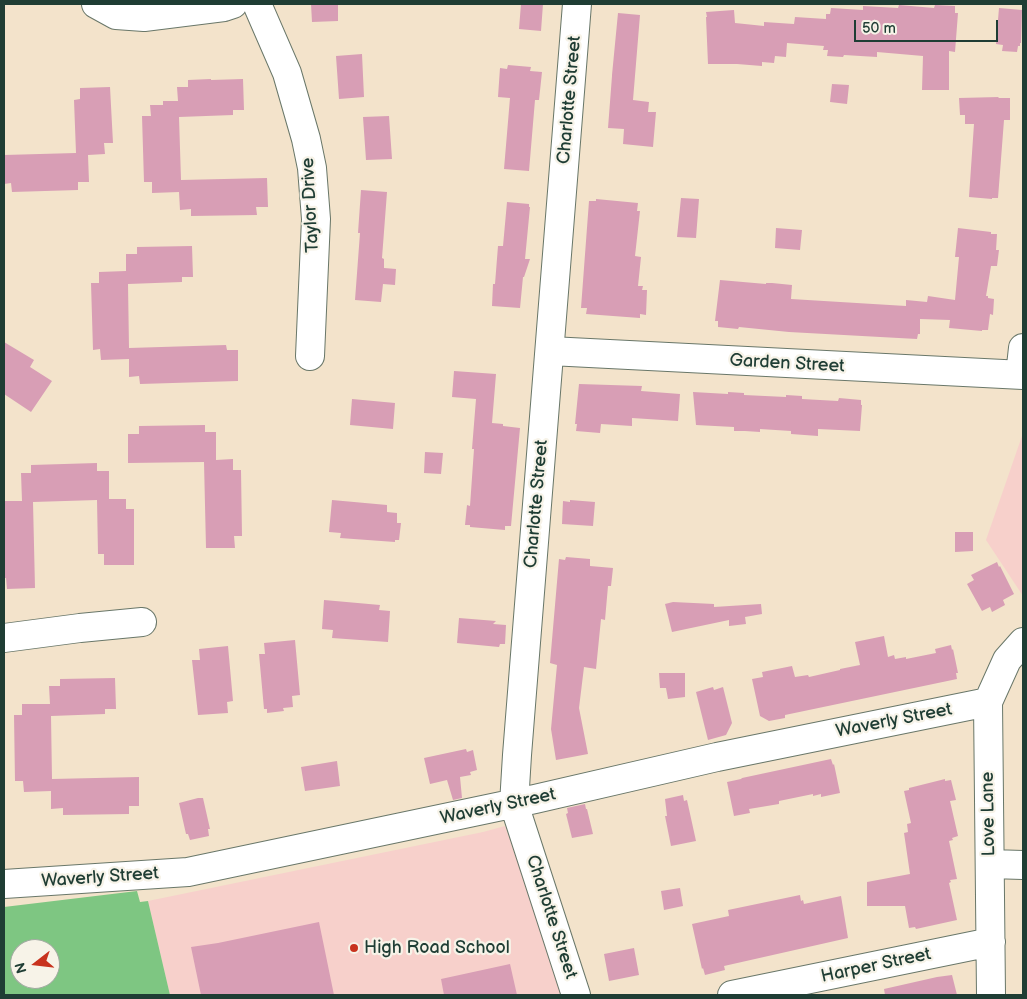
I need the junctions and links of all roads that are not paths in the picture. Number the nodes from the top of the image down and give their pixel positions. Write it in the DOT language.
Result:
graph roads {
  1 [pos="96,4"];
  2 [pos="233,4"];
  3 [pos="257,4"];
  4 [pos="578,4"];
  5 [pos="1023,348"];
  6 [pos="550,351"];
  7 [pos="310,356"];
  8 [pos="1022,375"];
  9 [pos="142,622"];
  10 [pos="4,638"];
  11 [pos="1023,642"];
  12 [pos="988,702"];
  13 [pos="514,804"];
  14 [pos="990,864"];
  15 [pos="1023,865"];
  16 [pos="4,884"];
  17 [pos="991,942"];
  18 [pos="576,995"];
  19 [pos="732,995"];
  20 [pos="991,995"];
  1 -- 2 [label="street"];
  3 -- 7 [label="street, Taylor Drive"];
  4 -- 6 [label="street, Charlotte Street"];
  5 -- 8 [label="street"];
  6 -- 8 [label="street, Garden Street"];
  6 -- 13 [label="street, Charlotte Street"];
  9 -- 10 [label="street"];
  11 -- 12 [label="street, Love Lane"];
  12 -- 13 [label="street, Waverly Street"];
  12 -- 14 [label="street, Love Lane"];
  13 -- 16 [label="street, Waverly Street"];
  13 -- 18 [label="street, Charlotte Street"];
  14 -- 15 [label="street"];
  14 -- 17 [label="street, Love Lane"];
  17 -- 19 [label="street, Harper Street"];
  17 -- 20 [label="street, Love Lane"];
}
